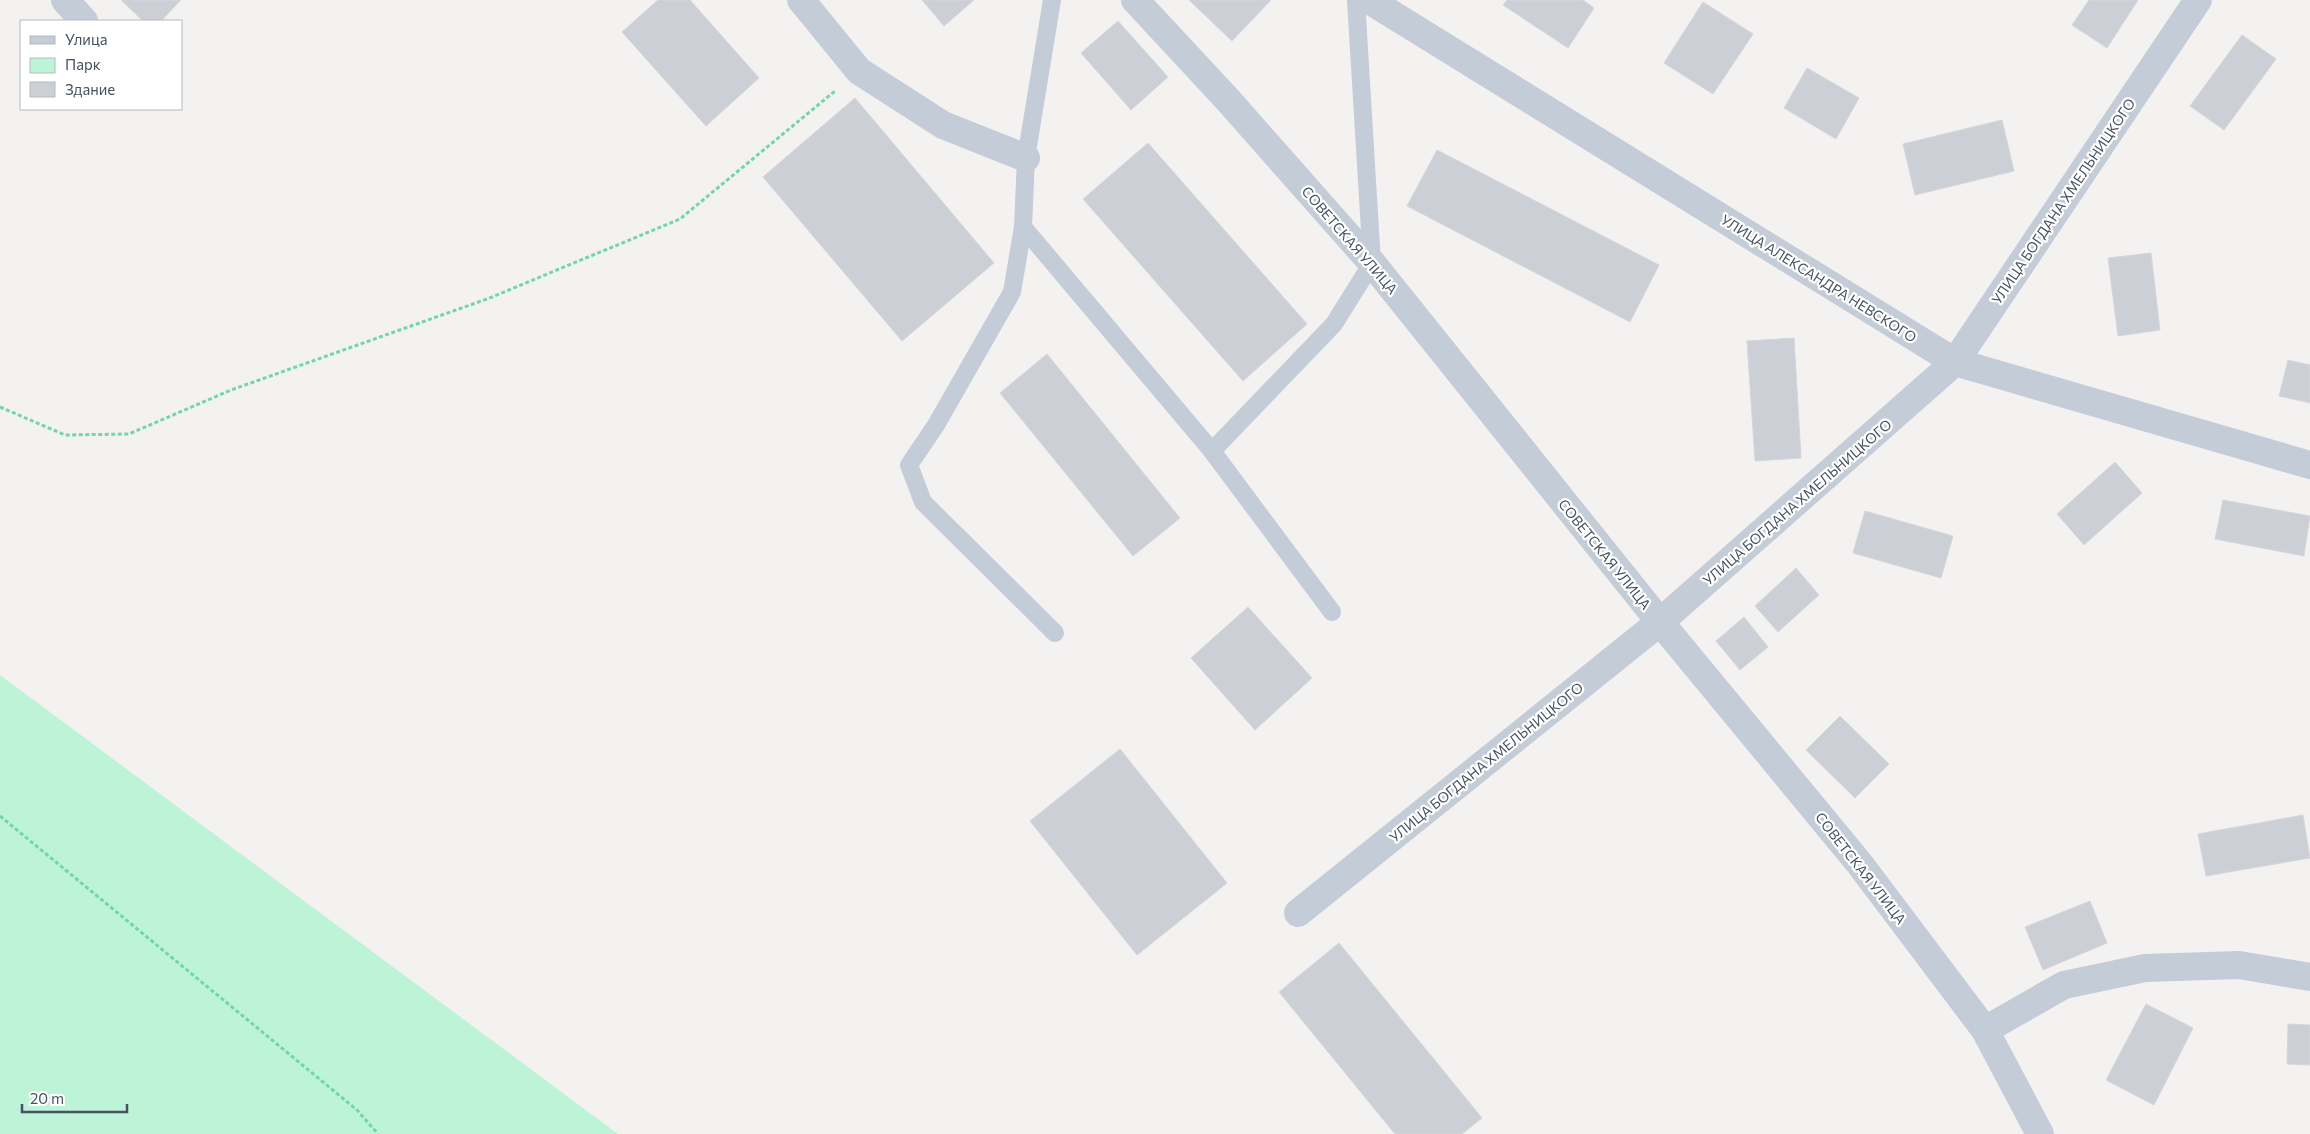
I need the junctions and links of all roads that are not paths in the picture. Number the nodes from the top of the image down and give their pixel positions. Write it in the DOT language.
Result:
graph roads {
  1 [pos="65,0"];
  2 [pos="801,0"];
  3 [pos="1052,0"];
  4 [pos="1135,0"];
  5 [pos="1356,0"];
  6 [pos="1370,0"];
  7 [pos="2198,0"];
  8 [pos="83,20"];
  9 [pos="1026,158"];
  10 [pos="1023,227"];
  11 [pos="1372,263"];
  12 [pos="1955,362"];
  13 [pos="1212,452"];
  14 [pos="2310,465"];
  15 [pos="1332,612"];
  16 [pos="1660,622"];
  17 [pos="1055,633"];
  18 [pos="1298,913"];
  19 [pos="2310,977"];
  20 [pos="1985,1030"];
  21 [pos="2040,1134"];
  1 -- 8 [label="street"];
  2 -- 9 [label="street"];
  3 -- 9 [label="lane"];
  4 -- 11 [label="street, СОВЕТСКАЯ УЛИЦА"];
  5 -- 11 [label="lane"];
  6 -- 12 [label="street, УЛИЦА АЛЕКСАНДРА НЕВСКОГО"];
  7 -- 12 [label="street, УЛИЦА БОГДАНА ХМЕЛЬНИЦКОГО"];
  9 -- 10 [label="lane"];
  10 -- 13 [label="lane"];
  10 -- 17 [label="lane"];
  11 -- 13 [label="lane"];
  11 -- 16 [label="street, СОВЕТСКАЯ УЛИЦА"];
  12 -- 14 [label="street, УЛИЦА АЛЕКСАНДРА НЕВСКОГО"];
  12 -- 16 [label="street, УЛИЦА БОГДАНА ХМЕЛЬНИЦКОГО"];
  13 -- 15 [label="lane"];
  16 -- 18 [label="street, УЛИЦА БОГДАНА ХМЕЛЬНИЦКОГО"];
  16 -- 20 [label="street, СОВЕТСКАЯ УЛИЦА"];
  19 -- 20 [label="street"];
  20 -- 21 [label="street, СОВЕТСКАЯ УЛИЦА"];
}
